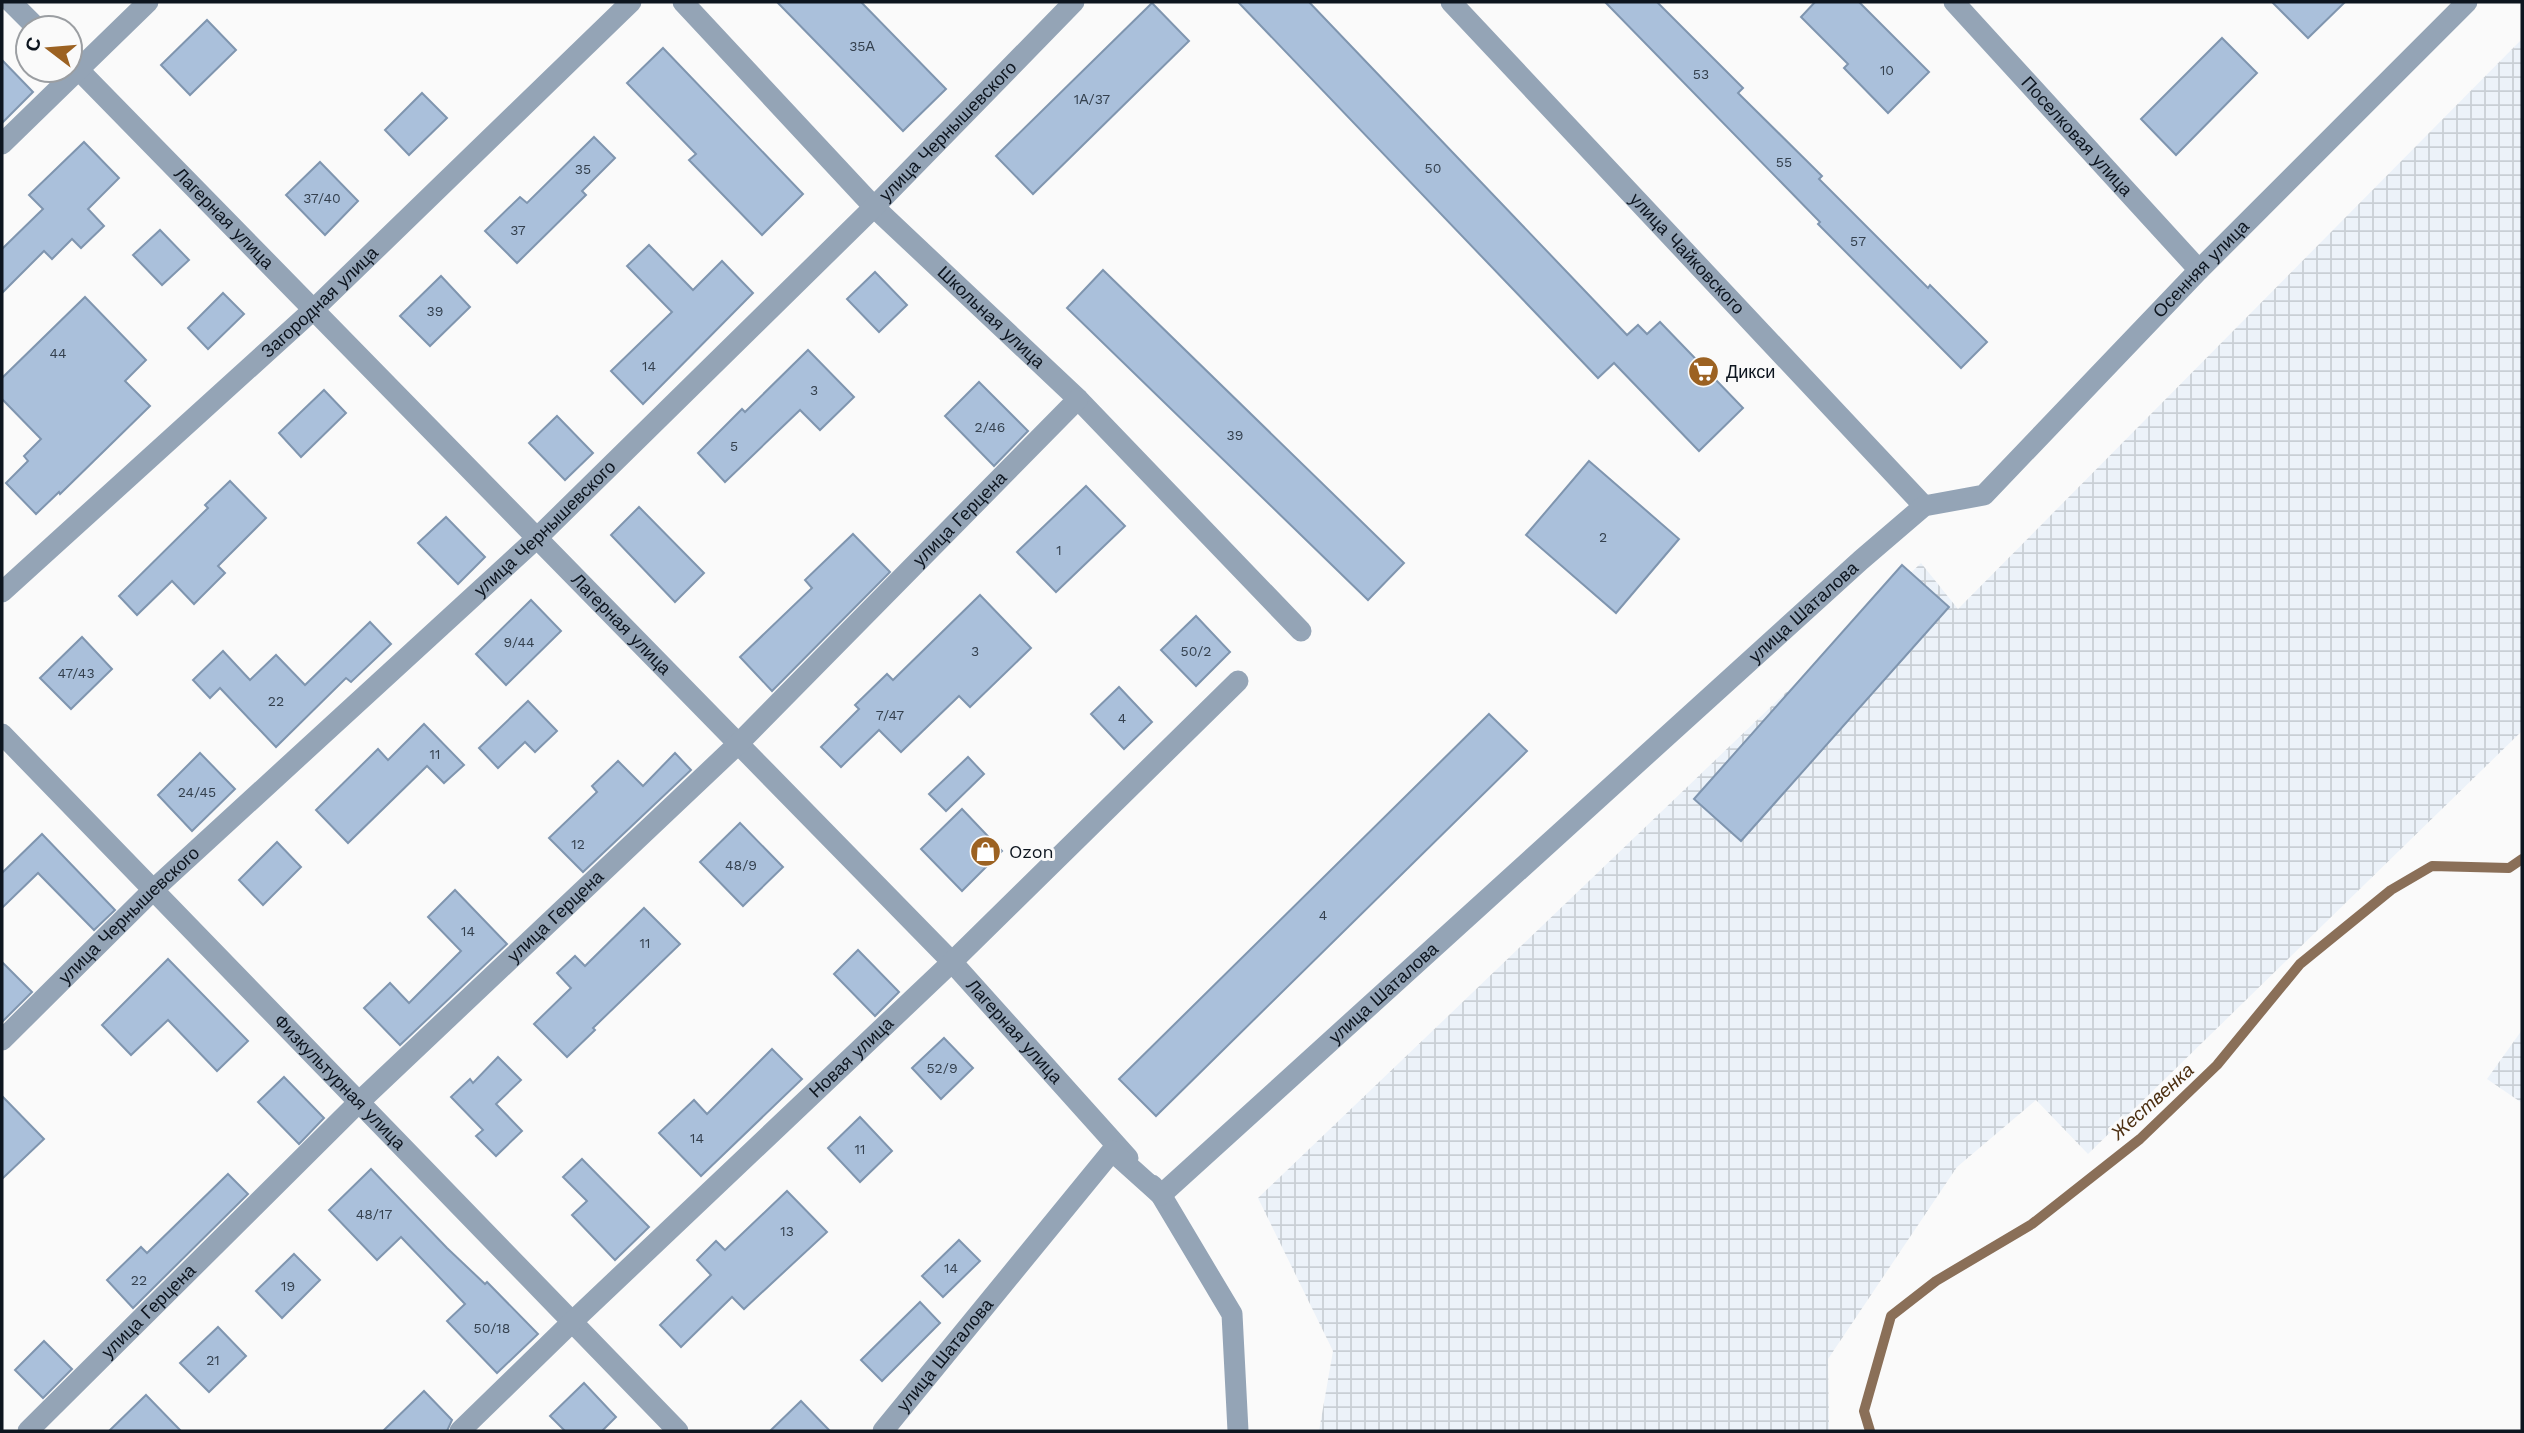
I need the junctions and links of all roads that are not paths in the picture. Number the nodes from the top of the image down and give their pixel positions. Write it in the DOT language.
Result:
graph roads {
  1 [pos="148,2"];
  2 [pos="631,2"];
  3 [pos="683,2"];
  4 [pos="1074,2"];
  5 [pos="1451,2"];
  6 [pos="1954,2"];
  7 [pos="2468,2"];
  8 [pos="84,57"];
  9 [pos="84,76"];
  10 [pos="57,84"];
  11 [pos="2,144"];
  12 [pos="874,207"];
  13 [pos="2199,270"];
  14 [pos="313,310"];
  15 [pos="1078,399"];
  16 [pos="1924,506"];
  17 [pos="537,538"];
  18 [pos="2,593"];
  19 [pos="1301,631"];
  20 [pos="1238,681"];
  21 [pos="2,734"];
  22 [pos="738,744"];
  23 [pos="153,890"];
  24 [pos="952,961"];
  25 [pos="2,1040"];
  26 [pos="359,1102"];
  27 [pos="1161,1195"];
  28 [pos="572,1322"];
  29 [pos="28,1431"];
  30 [pos="460,1431"];
  31 [pos="678,1431"];
  32 [pos="883,1431"];
  33 [pos="1238,1431"];
  1 -- 8 [label="street"];
  2 -- 14 [label="street, Загородная улица"];
  3 -- 12 [label="street, Школьная улица"];
  4 -- 12 [label="street, улица Чернышевского"];
  5 -- 16 [label="street, улица Чайковского"];
  6 -- 13 [label="street, Поселковая улица"];
  7 -- 13 [label="street, Осенняя улица"];
  9 -- 14 [label="street, Лагерная улица"];
  10 -- 11 [label="street"];
  12 -- 15 [label="street, Школьная улица"];
  12 -- 17 [label="street, улица Чернышевского"];
  13 -- 16 [label="street, Осенняя улица"];
  14 -- 17 [label="street, Лагерная улица"];
  14 -- 18 [label="street, Загородная улица"];
  15 -- 19 [label="street, Школьная улица"];
  15 -- 22 [label="street, улица Герцена"];
  16 -- 27 [label="street, улица Шаталова"];
  17 -- 22 [label="street, Лагерная улица"];
  17 -- 23 [label="street, улица Чернышевского"];
  20 -- 24 [label="street, Новая улица"];
  21 -- 23 [label="street, Физкультурная улица"];
  22 -- 24 [label="street, Лагерная улица"];
  22 -- 26 [label="street, улица Герцена"];
  23 -- 25 [label="street, улица Чернышевского"];
  23 -- 26 [label="street, Физкультурная улица"];
  24 -- 27 [label="street, Лагерная улица"];
  24 -- 28 [label="street, Новая улица"];
  26 -- 28 [label="street, Физкультурная улица"];
  26 -- 29 [label="street, улица Герцена"];
  27 -- 32 [label="street, улица Шаталова"];
  27 -- 33 [label="street"];
  28 -- 30 [label="street, Новая улица"];
  28 -- 31 [label="street, Физкультурная улица"];
}
